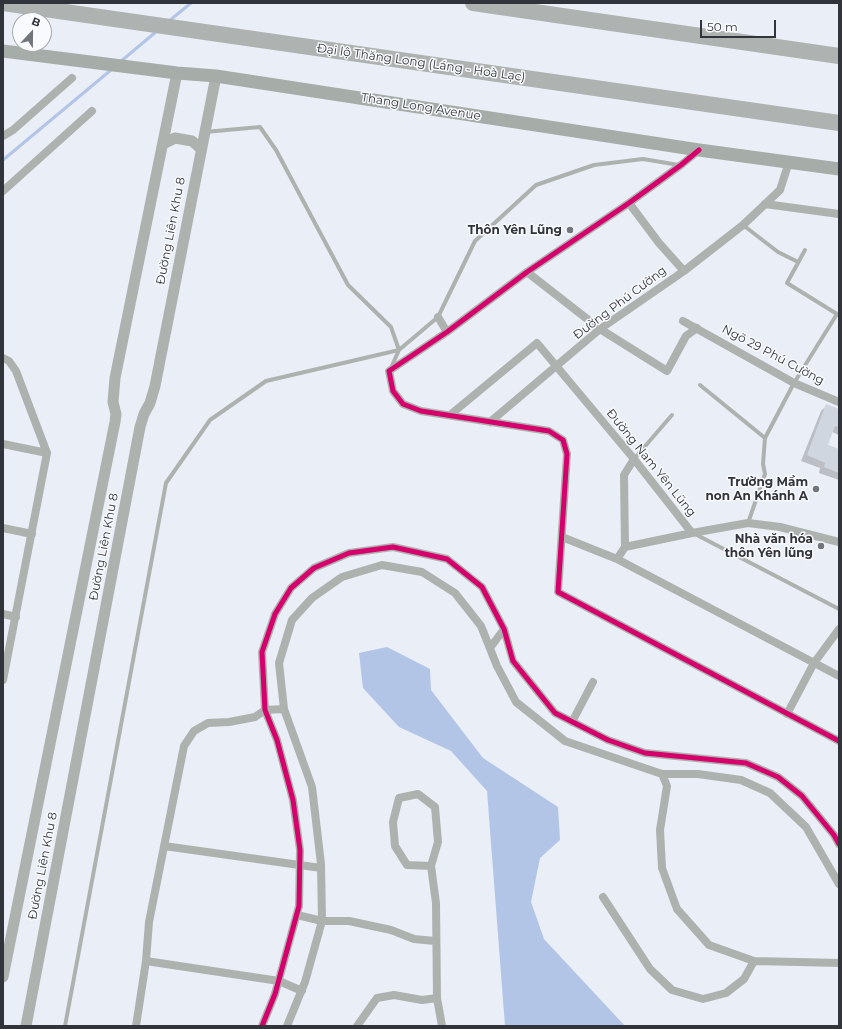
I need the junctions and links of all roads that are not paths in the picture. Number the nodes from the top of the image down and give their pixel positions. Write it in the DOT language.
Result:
graph roads {
  1 [pos="3,3"];
  2 [pos="473,3"];
  3 [pos="3,51"];
  4 [pos="839,56"];
  5 [pos="177,73"];
  6 [pos="216,76"];
  7 [pos="72,78"];
  8 [pos="92,111"];
  9 [pos="839,123"];
  10 [pos="204,133"];
  11 [pos="3,136"];
  12 [pos="162,144"];
  13 [pos="200,150"];
  14 [pos="698,150"];
  15 [pos="789,162"];
  16 [pos="681,165"];
  17 [pos="839,168"];
  18 [pos="3,191"];
  19 [pos="629,203"];
  20 [pos="765,204"];
  21 [pos="839,214"];
  22 [pos="743,225"];
  23 [pos="805,250"];
  24 [pos="798,262"];
  25 [pos="684,271"];
  26 [pos="527,272"];
  27 [pos="438,317"];
  28 [pos="683,321"];
  29 [pos="697,328"];
  30 [pos="600,329"];
  31 [pos="447,332"];
  32 [pos="399,350"];
  33 [pos="3,358"];
  34 [pos="556,368"];
  35 [pos="389,371"];
  36 [pos="794,382"];
  37 [pos="700,385"];
  38 [pos="839,402"];
  39 [pos="450,415"];
  40 [pos="672,415"];
  41 [pos="490,422"];
  42 [pos="765,438"];
  43 [pos="3,444"];
  44 [pos="47,453"];
  45 [pos="634,459"];
  46 [pos="748,523"];
  47 [pos="3,528"];
  48 [pos="692,533"];
  49 [pos="32,534"];
  50 [pos="562,537"];
  51 [pos="839,542"];
  52 [pos="625,547"];
  53 [pos="617,559"];
  54 [pos="839,610"];
  55 [pos="3,614"];
  56 [pos="16,617"];
  57 [pos="504,629"];
  58 [pos="839,629"];
  59 [pos="490,648"];
  60 [pos="814,663"];
  61 [pos="839,676"];
  62 [pos="3,680"];
  63 [pos="593,682"];
  64 [pos="284,709"];
  65 [pos="265,710"];
  66 [pos="787,714"];
  67 [pos="572,722"];
  68 [pos="839,741"];
  69 [pos="662,774"];
  70 [pos="839,844"];
  71 [pos="164,846"];
  72 [pos="300,865"];
  73 [pos="431,866"];
  74 [pos="321,868"];
  75 [pos="839,884"];
  76 [pos="603,897"];
  77 [pos="297,915"];
  78 [pos="322,921"];
  79 [pos="435,941"];
  80 [pos="146,960"];
  81 [pos="754,961"];
  82 [pos="839,963"];
  83 [pos="3,978"];
  84 [pos="279,981"];
  85 [pos="302,991"];
  86 [pos="436,998"];
  87 [pos="26,1026"];
  88 [pos="65,1026"];
  89 [pos="136,1026"];
  90 [pos="262,1026"];
  91 [pos="287,1026"];
  92 [pos="357,1026"];
  93 [pos="442,1026"];
  1 -- 9 [label="highway, Đại lộ Thăng Long (Láng - Hoà Lạc)"];
  2 -- 4 [label="highway"];
  3 -- 5 [label="main road, Thang Long Avenue"];
  5 -- 6 [label="main road, Thang Long Avenue"];
  5 -- 12 [label="street, Đường Liên Khu 8"];
  6 -- 10 [label="street, Đường Liên Khu 8"];
  6 -- 14 [label="main road, Thang Long Avenue"];
  7 -- 11 [label="street"];
  8 -- 18 [label="street"];
  10 -- 13 [label="street, Đường Liên Khu 8"];
  10 -- 32 [label="lane"];
  12 -- 13 [label="street"];
  12 -- 83 [label="street, Đường Liên Khu 8"];
  13 -- 87 [label="street, Đường Liên Khu 8"];
  14 -- 15 [label="main road, Thang Long Avenue"];
  14 -- 16 [label="street"];
  15 -- 17 [label="main road, Thang Long Avenue"];
  15 -- 20 [label="street, Đường Phú Cường"];
  16 -- 19 [label="street"];
  16 -- 27 [label="lane"];
  19 -- 25 [label="street"];
  19 -- 26 [label="street"];
  20 -- 21 [label="street"];
  20 -- 22 [label="street, Đường Phú Cường"];
  22 -- 24 [label="lane"];
  22 -- 25 [label="street, Đường Phú Cường"];
  23 -- 24 [label="lane"];
  24 -- 36 [label="lane"];
  25 -- 30 [label="street, Đường Phú Cường"];
  26 -- 30 [label="street"];
  26 -- 31 [label="street"];
  27 -- 31 [label="street"];
  27 -- 32 [label="lane"];
  28 -- 29 [label="street, Ngõ 29 Phú Cường"];
  29 -- 30 [label="street"];
  29 -- 36 [label="street, Ngõ 29 Phú Cường"];
  30 -- 34 [label="street, Đường Phú Cường"];
  31 -- 35 [label="street"];
  32 -- 35 [label="lane"];
  32 -- 88 [label="lane"];
  33 -- 44 [label="street"];
  34 -- 39 [label="street, Đường Nam Yên Lũng"];
  34 -- 41 [label="street, Đường Phú Cường"];
  34 -- 45 [label="street, Đường Nam Yên Lũng"];
  35 -- 39 [label="street"];
  36 -- 38 [label="street, Ngõ 29 Phú Cường"];
  36 -- 42 [label="lane"];
  37 -- 42 [label="lane"];
  39 -- 41 [label="street"];
  40 -- 45 [label="lane"];
  41 -- 50 [label="street"];
  42 -- 46 [label="lane"];
  43 -- 44 [label="street"];
  44 -- 49 [label="street"];
  45 -- 48 [label="street, Đường Nam Yên Lũng"];
  45 -- 52 [label="street"];
  46 -- 48 [label="street, Đường Nam Yên Lũng"];
  46 -- 51 [label="street, Đường Nam Yên Lũng"];
  47 -- 49 [label="street"];
  48 -- 52 [label="street"];
  48 -- 54 [label="lane"];
  49 -- 56 [label="street"];
  50 -- 53 [label="street"];
  50 -- 66 [label="street"];
  52 -- 53 [label="street"];
  53 -- 60 [label="street"];
  55 -- 56 [label="street"];
  56 -- 62 [label="street"];
  57 -- 59 [label="street"];
  57 -- 65 [label="street"];
  57 -- 67 [label="street"];
  58 -- 60 [label="street"];
  59 -- 64 [label="street"];
  59 -- 69 [label="street"];
  60 -- 61 [label="street"];
  60 -- 66 [label="street"];
  63 -- 67 [label="street"];
  64 -- 65 [label="street"];
  64 -- 74 [label="street"];
  65 -- 71 [label="street"];
  65 -- 72 [label="street"];
  66 -- 68 [label="street"];
  67 -- 70 [label="street"];
  69 -- 75 [label="street"];
  69 -- 81 [label="street"];
  71 -- 72 [label="street"];
  71 -- 80 [label="street"];
  72 -- 74 [label="street"];
  72 -- 77 [label="street"];
  73 -- 73 [label="street"];
  73 -- 79 [label="street"];
  74 -- 78 [label="street"];
  76 -- 81 [label="street"];
  77 -- 78 [label="street"];
  77 -- 84 [label="street"];
  78 -- 79 [label="street"];
  78 -- 85 [label="street"];
  79 -- 86 [label="street"];
  80 -- 84 [label="street"];
  80 -- 89 [label="street"];
  81 -- 82 [label="street"];
  84 -- 85 [label="street"];
  84 -- 90 [label="street"];
  85 -- 91 [label="street"];
  86 -- 92 [label="street"];
  86 -- 93 [label="street"];
}
